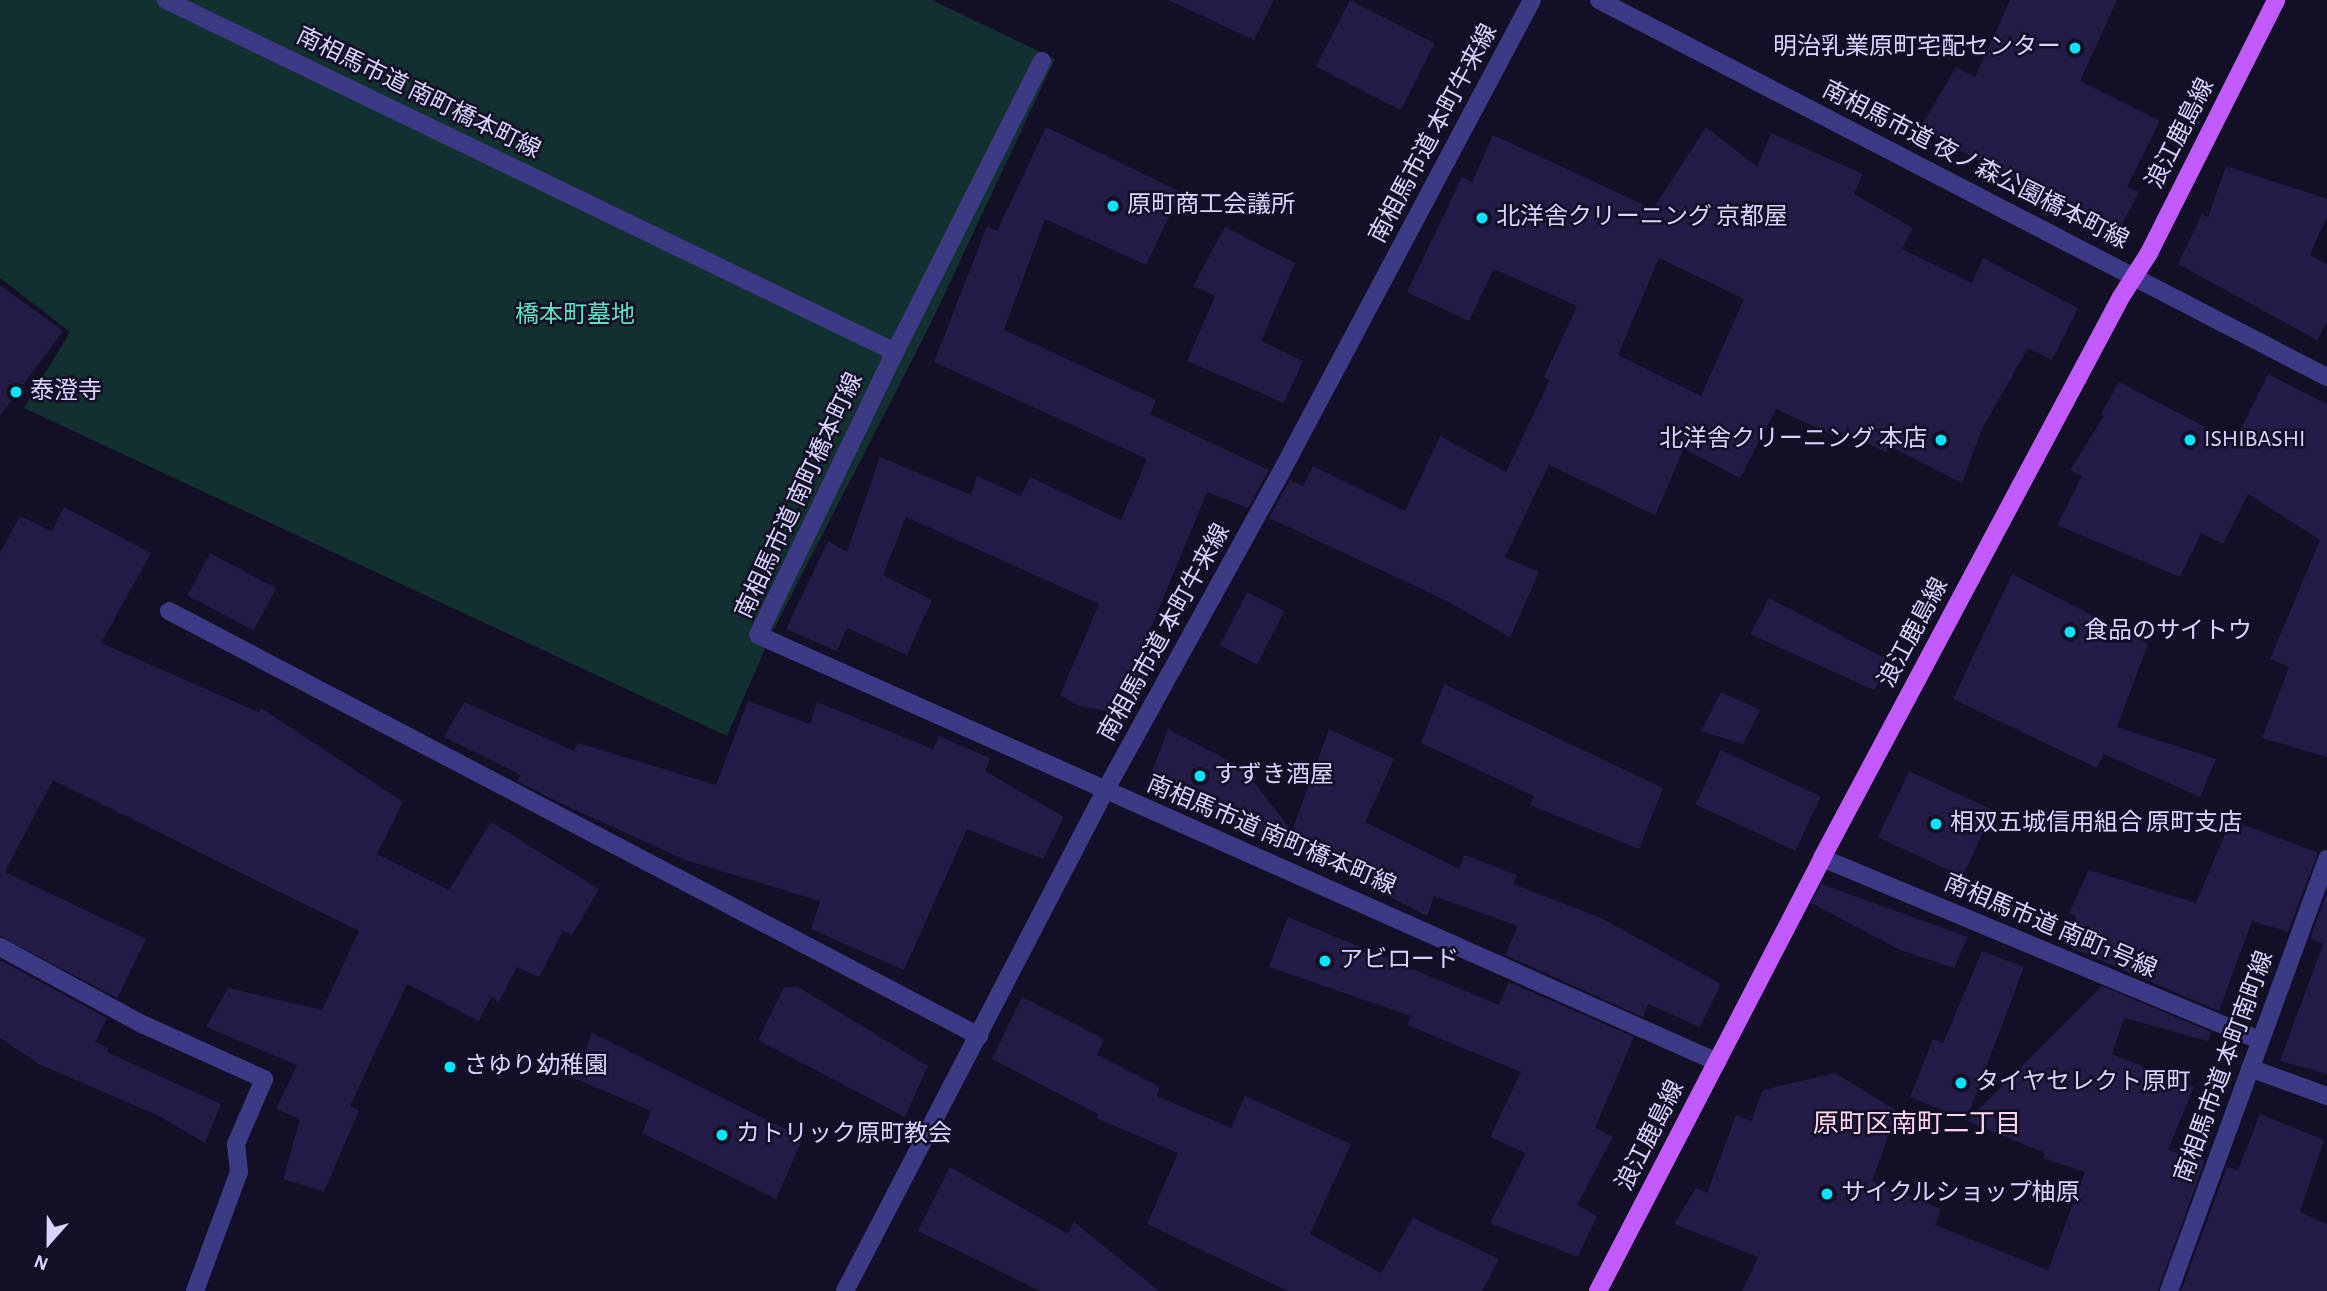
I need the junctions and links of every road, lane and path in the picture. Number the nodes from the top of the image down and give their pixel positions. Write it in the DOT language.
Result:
graph roads {
  1 [pos="166,0"];
  2 [pos="1532,0"];
  3 [pos="1599,0"];
  4 [pos="2276,0"];
  5 [pos="1042,61"];
  6 [pos="2134,275"];
  7 [pos="895,352"];
  8 [pos="2327,377"];
  9 [pos="169,611"];
  10 [pos="1105,792"];
  11 [pos="1822,858"];
  12 [pos="2327,859"];
  13 [pos="0,947"];
  14 [pos="979,1036"];
  15 [pos="2260,1040"];
  16 [pos="1717,1062"];
  17 [pos="2250,1068"];
  18 [pos="2327,1096"];
  19 [pos="195,1291"];
  20 [pos="845,1291"];
  21 [pos="1598,1291"];
  22 [pos="2169,1291"];
  1 -- 7 [label="street, 南相馬市道 南町橋本町線"];
  2 -- 10 [label="street, 南相馬市道 本町牛来線"];
  3 -- 6 [label="street, 南相馬市道 夜ノ森公園橋本町線"];
  4 -- 6 [label="main road, 浪江鹿島線"];
  5 -- 7 [label="street"];
  6 -- 8 [label="street, 南相馬市道 夜ノ森公園橋本町線"];
  6 -- 11 [label="main road, 浪江鹿島線"];
  7 -- 10 [label="street, 南相馬市道 南町橋本町線"];
  9 -- 14 [label="street"];
  10 -- 14 [label="street, 南相馬市道 本町牛来線"];
  10 -- 16 [label="street, 南相馬市道 南町橋本町線"];
  11 -- 15 [label="street, 南相馬市道 南町1号線"];
  11 -- 16 [label="main road, 浪江鹿島線"];
  12 -- 15 [label="street, 南相馬市道 本町南町線"];
  13 -- 19 [label="street"];
  14 -- 20 [label="street, 南相馬市道 本町牛来線"];
  15 -- 17 [label="street, 南相馬市道 本町南町線"];
  16 -- 21 [label="main road, 浪江鹿島線"];
  17 -- 18 [label="street"];
  17 -- 22 [label="street, 南相馬市道 本町南町線"];
}
